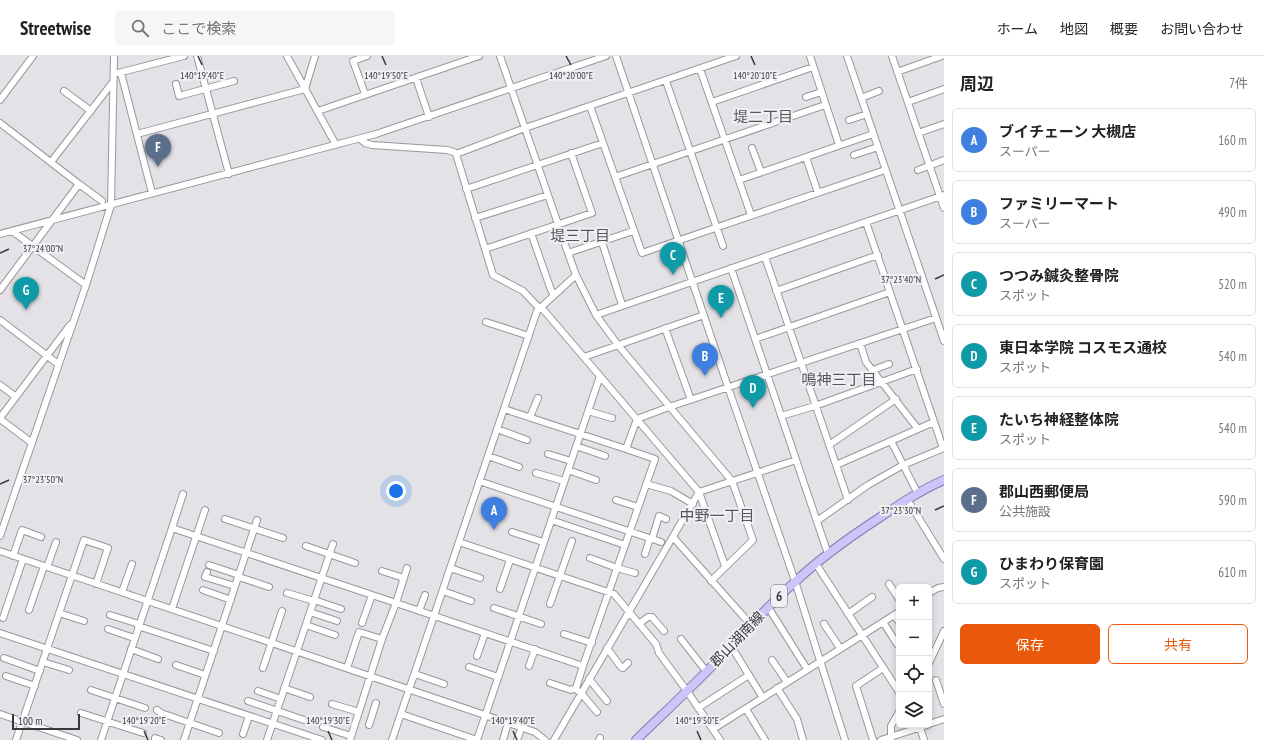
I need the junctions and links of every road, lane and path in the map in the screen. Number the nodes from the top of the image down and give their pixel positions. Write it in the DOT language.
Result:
graph roads {
  1 [pos="33,56"];
  2 [pos="114,56"];
  3 [pos="184,56"];
  4 [pos="197,56"];
  5 [pos="287,56"];
  6 [pos="315,56"];
  7 [pos="367,56"];
  8 [pos="479,56"];
  9 [pos="500,56"];
  10 [pos="606,56"];
  11 [pos="616,56"];
  12 [pos="736,56"];
  13 [pos="810,56"];
  14 [pos="847,56"];
  15 [pos="892,56"];
  16 [pos="942,56"];
  17 [pos="466,58"];
  18 [pos="813,67"];
  19 [pos="700,69"];
  20 [pos="897,72"];
  21 [pos="121,73"];
  22 [pos="114,75"];
  23 [pos="416,78"];
  24 [pos="234,81"];
  25 [pos="666,81"];
  26 [pos="113,82"];
  27 [pos="176,84"];
  28 [pos="206,89"];
  29 [pos="305,89"];
  30 [pos="512,89"];
  31 [pos="944,89"];
  32 [pos="64,91"];
  33 [pos="879,91"];
  34 [pos="821,92"];
  35 [pos="628,93"];
  36 [pos="365,94"];
  37 [pos="806,97"];
  38 [pos="861,98"];
  39 [pos="0,100"];
  40 [pos="712,102"];
  41 [pos="908,102"];
  42 [pos="825,105"];
  43 [pos="590,106"];
  44 [pos="91,111"];
  45 [pos="318,111"];
  46 [pos="213,114"];
  47 [pos="867,114"];
  48 [pos="429,117"];
  49 [pos="849,120"];
  50 [pos="0,123"];
  51 [pos="944,124"];
  52 [pos="526,128"];
  53 [pos="918,133"];
  54 [pos="137,134"];
  55 [pos="873,134"];
  56 [pos="360,139"];
  57 [pos="725,139"];
  58 [pos="603,142"];
  59 [pos="336,145"];
  60 [pos="839,145"];
  61 [pos="878,147"];
  62 [pos="752,148"];
  63 [pos="690,151"];
  64 [pos="456,154"];
  65 [pos="571,154"];
  66 [pos="854,155"];
  67 [pos="806,157"];
  68 [pos="944,160"];
  69 [pos="51,162"];
  70 [pos="652,164"];
  71 [pos="537,165"];
  72 [pos="930,166"];
  73 [pos="885,170"];
  74 [pos="918,170"];
  75 [pos="761,172"];
  76 [pos="229,174"];
  77 [pos="615,177"];
  78 [pos="739,180"];
  79 [pos="79,184"];
  80 [pos="466,189"];
  81 [pos="152,193"];
  82 [pos="818,193"];
  83 [pos="548,195"];
  84 [pos="942,196"];
  85 [pos="102,201"];
  86 [pos="111,204"];
  87 [pos="944,208"];
  88 [pos="900,211"];
  89 [pos="751,215"];
  90 [pos="475,218"];
  91 [pos="53,220"];
  92 [pos="866,222"];
  93 [pos="558,224"];
  94 [pos="716,228"];
  95 [pos="12,231"];
  96 [pos="633,231"];
  97 [pos="531,233"];
  98 [pos="0,234"];
  99 [pos="679,241"];
  100 [pos="602,242"];
  101 [pos="723,246"];
  102 [pos="33,247"];
  103 [pos="484,249"];
  104 [pos="568,253"];
  105 [pos="878,256"];
  106 [pos="765,257"];
  107 [pos="731,268"];
  108 [pos="576,275"];
  109 [pos="693,281"];
  110 [pos="86,285"];
  111 [pos="0,290"];
  112 [pos="776,291"];
  113 [pos="890,292"];
  114 [pos="554,295"];
  115 [pos="622,305"];
  116 [pos="540,307"];
  117 [pos="596,315"];
  118 [pos="704,315"];
  119 [pos="936,318"];
  120 [pos="0,320"];
  121 [pos="74,320"];
  122 [pos="486,322"];
  123 [pos="789,327"];
  124 [pos="665,328"];
  125 [pos="902,329"];
  126 [pos="528,336"];
  127 [pos="755,339"];
  128 [pos="944,341"];
  129 [pos="860,343"];
  130 [pos="618,345"];
  131 [pos="47,356"];
  132 [pos="584,357"];
  133 [pos="801,363"];
  134 [pos="58,364"];
  135 [pos="889,364"];
  136 [pos="917,369"];
  137 [pos="873,370"];
  138 [pos="767,374"];
  139 [pos="600,376"];
  140 [pos="882,382"];
  141 [pos="0,385"];
  142 [pos="728,387"];
  143 [pos="16,397"];
  144 [pos="538,398"];
  145 [pos="896,399"];
  146 [pos="691,400"];
  147 [pos="815,406"];
  148 [pos="670,407"];
  149 [pos="504,409"];
  150 [pos="588,411"];
  151 [pos="781,416"];
  152 [pos="530,417"];
  153 [pos="0,418"];
  154 [pos="612,418"];
  155 [pos="637,419"];
  156 [pos="934,422"];
  157 [pos="497,429"];
  158 [pos="918,429"];
  159 [pos="580,434"];
  160 [pos="527,440"];
  161 [pos="891,441"];
  162 [pos="32,443"];
  163 [pos="829,445"];
  164 [pos="576,446"];
  165 [pos="944,448"];
  166 [pos="626,450"];
  167 [pos="548,454"];
  168 [pos="488,456"];
  169 [pos="605,456"];
  170 [pos="796,460"];
  171 [pos="571,461"];
  172 [pos="836,465"];
  173 [pos="903,466"];
  174 [pos="519,467"];
  175 [pos="568,470"];
  176 [pos="758,472"];
  177 [pos="536,473"];
  178 [pos="596,480"];
  179 [pos="944,480"];
  180 [pos="480,481"];
  181 [pos="732,481"];
  182 [pos="564,482"];
  183 [pos="646,484"];
  184 [pos="699,492"];
  185 [pos="917,492"];
  186 [pos="183,494"];
  187 [pos="907,499"];
  188 [pos="616,500"];
  189 [pos="848,500"];
  190 [pos="693,504"];
  191 [pos="555,506"];
  192 [pos="638,507"];
  193 [pos="205,510"];
  194 [pos="225,519"];
  195 [pos="666,519"];
  196 [pos="257,520"];
  197 [pos="551,520"];
  198 [pos="2,521"];
  199 [pos="817,521"];
  200 [pos="172,528"];
  201 [pos="254,529"];
  202 [pos="512,532"];
  203 [pos="629,532"];
  204 [pos="0,536"];
  205 [pos="196,536"];
  206 [pos="41,537"];
  207 [pos="673,537"];
  208 [pos="283,538"];
  209 [pos="651,538"];
  210 [pos="572,541"];
  211 [pos="56,542"];
  212 [pos="459,542"];
  213 [pos="543,542"];
  214 [pos="661,542"];
  215 [pos="333,544"];
  216 [pos="625,545"];
  217 [pos="306,546"];
  218 [pos="0,552"];
  219 [pos="247,553"];
  220 [pos="330,554"];
  221 [pos="645,554"];
  222 [pos="828,554"];
  223 [pos="13,556"];
  224 [pos="590,558"];
  225 [pos="23,559"];
  226 [pos="944,559"];
  227 [pos="510,560"];
  228 [pos="355,563"];
  229 [pos="132,564"];
  230 [pos="816,564"];
  231 [pos="208,565"];
  232 [pos="725,566"];
  233 [pos="45,567"];
  234 [pos="407,568"];
  235 [pos="450,568"];
  236 [pos="535,568"];
  237 [pos="617,568"];
  238 [pos="382,571"];
  239 [pos="207,572"];
  240 [pos="635,573"];
  241 [pos="71,576"];
  242 [pos="239,576"];
  243 [pos="560,576"];
  244 [pos="322,578"];
  245 [pos="404,578"];
  246 [pos="480,578"];
  247 [pos="711,581"];
  248 [pos="795,581"];
  249 [pos="96,584"];
  250 [pos="889,584"];
  251 [pos="236,586"];
  252 [pos="269,587"];
  253 [pos="944,587"];
  254 [pos="500,589"];
  255 [pos="203,590"];
  256 [pos="443,591"];
  257 [pos="122,592"];
  258 [pos="932,592"];
  259 [pos="286,593"];
  260 [pos="609,593"];
  261 [pos="896,594"];
  262 [pos="372,595"];
  263 [pos="425,596"];
  264 [pos="872,597"];
  265 [pos="146,600"];
  266 [pos="231,600"];
  267 [pos="314,601"];
  268 [pos="471,601"];
  269 [pos="396,603"];
  270 [pos="550,604"];
  271 [pos="494,608"];
  272 [pos="768,608"];
  273 [pos="172,609"];
  274 [pos="341,609"];
  275 [pos="29,610"];
  276 [pos="282,610"];
  277 [pos="419,611"];
  278 [pos="629,611"];
  279 [pos="59,612"];
  280 [pos="310,612"];
  281 [pos="848,614"];
  282 [pos="110,615"];
  283 [pos="896,615"];
  284 [pos="434,616"];
  285 [pos="519,616"];
  286 [pos="3,618"];
  287 [pos="84,621"];
  288 [pos="337,621"];
  289 [pos="362,622"];
  290 [pos="883,622"];
  291 [pos="541,624"];
  292 [pos="639,624"];
  293 [pos="824,624"];
  294 [pos="138,625"];
  295 [pos="306,625"];
  296 [pos="750,625"];
  297 [pos="222,626"];
  298 [pos="108,629"];
  299 [pos="664,631"];
  300 [pos="944,631"];
  301 [pos="0,633"];
  302 [pos="485,633"];
  303 [pos="335,634"];
  304 [pos="564,634"];
  305 [pos="862,636"];
  306 [pos="134,638"];
  307 [pos="681,639"];
  308 [pos="382,640"];
  309 [pos="510,641"];
  310 [pos="272,642"];
  311 [pos="896,642"];
  312 [pos="592,643"];
  313 [pos="731,646"];
  314 [pos="47,648"];
  315 [pos="607,648"];
  316 [pos="840,648"];
  317 [pos="130,649"];
  318 [pos="535,649"];
  319 [pos="214,651"];
  320 [pos="297,651"];
  321 [pos="477,656"];
  322 [pos="932,657"];
  323 [pos="4,658"];
  324 [pos="158,659"];
  325 [pos="772,660"];
  326 [pos="820,661"];
  327 [pos="43,662"];
  328 [pos="628,663"];
  329 [pos="176,665"];
  330 [pos="529,666"];
  331 [pos="583,666"];
  332 [pos="469,667"];
  333 [pos="263,668"];
  334 [pos="347,668"];
  335 [pos="883,668"];
  336 [pos="807,669"];
  337 [pos="69,670"];
  338 [pos="40,671"];
  339 [pos="706,671"];
  340 [pos="122,674"];
  341 [pos="415,674"];
  342 [pos="206,675"];
  343 [pos="749,675"];
  344 [pos="6,676"];
  345 [pos="371,676"];
  346 [pos="498,677"];
  347 [pos="589,679"];
  348 [pos="936,680"];
  349 [pos="787,682"];
  350 [pos="550,683"];
  351 [pos="444,684"];
  352 [pos="35,686"];
  353 [pos="284,688"];
  354 [pos="778,688"];
  355 [pos="896,688"];
  356 [pos="409,689"];
  357 [pos="91,690"];
  358 [pos="258,691"];
  359 [pos="579,691"];
  360 [pos="687,691"];
  361 [pos="310,697"];
  362 [pos="115,698"];
  363 [pos="763,698"];
  364 [pos="197,699"];
  365 [pos="281,699"];
  366 [pos="363,699"];
  367 [pos="607,701"];
  368 [pos="248,702"];
  369 [pos="332,704"];
  370 [pos="944,704"];
  371 [pos="145,708"];
  372 [pos="698,708"];
  373 [pos="746,709"];
  374 [pos="157,710"];
  375 [pos="276,711"];
  376 [pos="359,712"];
  377 [pos="597,712"];
  378 [pos="81,713"];
  379 [pos="0,714"];
  380 [pos="401,714"];
  381 [pos="485,715"];
  382 [pos="249,716"];
  383 [pos="896,717"];
  384 [pos="944,719"];
  385 [pos="304,720"];
  386 [pos="107,721"];
  387 [pos="23,722"];
  388 [pos="189,723"];
  389 [pos="508,723"];
  390 [pos="272,724"];
  391 [pos="932,724"];
  392 [pos="369,725"];
  393 [pos="323,727"];
  394 [pos="522,727"];
  395 [pos="915,728"];
  396 [pos="921,728"];
  397 [pos="713,729"];
  398 [pos="143,733"];
  399 [pos="219,733"];
  400 [pos="243,734"];
  401 [pos="350,738"];
  402 [pos="891,738"];
  403 [pos="16,740"];
  404 [pos="77,740"];
  405 [pos="100,740"];
  406 [pos="184,740"];
  407 [pos="267,740"];
  408 [pos="322,740"];
  409 [pos="392,740"];
  410 [pos="477,740"];
  411 [pos="503,740"];
  412 [pos="517,740"];
  413 [pos="545,740"];
  414 [pos="554,740"];
  415 [pos="636,740"];
  416 [pos="720,740"];
  417 [pos="765,740"];
  418 [pos="803,740"];
  419 [pos="845,740"];
  420 [pos="873,740"];
  421 [pos="881,740"];
  422 [pos="924,740"];
  1 -- 39 [label="street"];
  2 -- 22 [label="street"];
  3 -- 21 [label="street"];
  4 -- 28 [label="street"];
  5 -- 29 [label="street"];
  6 -- 29 [label="street"];
  7 -- 36 [label="street"];
  8 -- 17 [label="street"];
  9 -- 30 [label="street"];
  10 -- 30 [label="street"];
  11 -- 35 [label="street"];
  12 -- 19 [label="street"];
  13 -- 18 [label="street"];
  14 -- 38 [label="street"];
  15 -- 20 [label="street"];
  16 -- 20 [label="street"];
  17 -- 23 [label="street"];
  18 -- 34 [label="street"];
  18 -- 40 [label="street"];
  19 -- 25 [label="street"];
  19 -- 40 [label="street"];
  20 -- 41 [label="street"];
  21 -- 22 [label="street"];
  21 -- 54 [label="street"];
  22 -- 26 [label="street"];
  23 -- 36 [label="street"];
  23 -- 48 [label="street"];
  24 -- 28 [label="street"];
  25 -- 35 [label="street"];
  25 -- 63 [label="street"];
  26 -- 44 [label="street"];
  26 -- 86 [label="street"];
  27 -- 28 [label="street"];
  28 -- 46 [label="street"];
  29 -- 45 [label="street"];
  29 -- 46 [label="street"];
  30 -- 48 [label="street"];
  30 -- 52 [label="street"];
  31 -- 41 [label="street"];
  32 -- 44 [label="street"];
  33 -- 38 [label="street"];
  34 -- 37 [label="street"];
  34 -- 42 [label="street"];
  35 -- 43 [label="street"];
  35 -- 70 [label="street"];
  36 -- 45 [label="street"];
  38 -- 47 [label="street"];
  40 -- 57 [label="street"];
  41 -- 53 [label="street"];
  42 -- 57 [label="street"];
  42 -- 60 [label="street"];
  43 -- 52 [label="street"];
  43 -- 58 [label="street"];
  44 -- 69 [label="street"];
  45 -- 59 [label="street"];
  46 -- 54 [label="street"];
  46 -- 76 [label="street"];
  47 -- 49 [label="street"];
  47 -- 55 [label="street"];
  48 -- 56 [label="street"];
  50 -- 69 [label="street"];
  51 -- 53 [label="street"];
  52 -- 64 [label="street"];
  52 -- 71 [label="street"];
  53 -- 72 [label="street"];
  54 -- 81 [label="street"];
  55 -- 60 [label="street"];
  55 -- 61 [label="street"];
  56 -- 59 [label="street"];
  56 -- 64 [label="street"];
  57 -- 63 [label="street"];
  57 -- 78 [label="street"];
  58 -- 65 [label="street"];
  58 -- 77 [label="street"];
  59 -- 76 [label="street"];
  60 -- 67 [label="street"];
  61 -- 66 [label="street"];
  61 -- 73 [label="street"];
  62 -- 75 [label="street"];
  63 -- 70 [label="street"];
  63 -- 94 [label="street"];
  64 -- 80 [label="street"];
  65 -- 71 [label="street"];
  65 -- 93 [label="street"];
  67 -- 75 [label="street"];
  67 -- 82 [label="street"];
  68 -- 72 [label="street"];
  69 -- 79 [label="street"];
  70 -- 77 [label="street"];
  70 -- 99 [label="street"];
  71 -- 80 [label="street"];
  71 -- 83 [label="street"];
  72 -- 74 [label="street"];
  72 -- 84 [label="street"];
  73 -- 82 [label="street"];
  73 -- 88 [label="street"];
  75 -- 78 [label="street"];
  76 -- 81 [label="street"];
  77 -- 96 [label="street"];
  78 -- 89 [label="street"];
  79 -- 85 [label="street"];
  79 -- 91 [label="street"];
  80 -- 90 [label="street"];
  81 -- 86 [label="street"];
  82 -- 89 [label="street"];
  83 -- 90 [label="street"];
  83 -- 93 [label="street"];
  84 -- 87 [label="street"];
  84 -- 88 [label="street"];
  86 -- 91 [label="street"];
  86 -- 110 [label="street"];
  88 -- 92 [label="street"];
  88 -- 119 [label="street"];
  89 -- 94 [label="street"];
  90 -- 103 [label="street"];
  91 -- 95 [label="street"];
  91 -- 102 [label="street"];
  92 -- 105 [label="street"];
  92 -- 106 [label="street"];
  93 -- 97 [label="street"];
  93 -- 104 [label="street"];
  94 -- 99 [label="street"];
  94 -- 101 [label="street"];
  95 -- 98 [label="street"];
  95 -- 102 [label="street"];
  96 -- 99 [label="street"];
  96 -- 100 [label="street"];
  97 -- 103 [label="street"];
  97 -- 114 [label="street"];
  99 -- 109 [label="street"];
  100 -- 104 [label="street"];
  100 -- 115 [label="street"];
  102 -- 110 [label="street"];
  102 -- 111 [label="street"];
  103 -- 116 [label="street"];
  104 -- 108 [label="street"];
  105 -- 112 [label="street"];
  105 -- 113 [label="street"];
  106 -- 107 [label="street"];
  106 -- 112 [label="street"];
  107 -- 109 [label="street"];
  107 -- 127 [label="street"];
  108 -- 114 [label="street"];
  108 -- 117 [label="street"];
  109 -- 115 [label="street"];
  109 -- 118 [label="street"];
  110 -- 121 [label="street"];
  112 -- 123 [label="street"];
  113 -- 123 [label="street"];
  113 -- 125 [label="street"];
  114 -- 116 [label="street"];
  115 -- 117 [label="street"];
  116 -- 126 [label="street"];
  116 -- 132 [label="street"];
  117 -- 130 [label="street"];
  118 -- 124 [label="street"];
  118 -- 142 [label="street"];
  119 -- 125 [label="street"];
  119 -- 128 [label="street"];
  120 -- 131 [label="street"];
  121 -- 131 [label="street"];
  121 -- 134 [label="street"];
  122 -- 126 [label="street"];
  123 -- 127 [label="street"];
  123 -- 133 [label="street"];
  124 -- 130 [label="street"];
  124 -- 146 [label="street"];
  125 -- 129 [label="street"];
  125 -- 136 [label="street"];
  126 -- 149 [label="street"];
  127 -- 138 [label="street"];
  129 -- 133 [label="street"];
  129 -- 137 [label="street"];
  130 -- 132 [label="street"];
  130 -- 148 [label="street"];
  131 -- 134 [label="street"];
  131 -- 143 [label="street"];
  132 -- 139 [label="street"];
  133 -- 138 [label="street"];
  133 -- 147 [label="street"];
  134 -- 162 [label="street"];
  135 -- 137 [label="street"];
  136 -- 140 [label="street"];
  136 -- 156 [label="street"];
  137 -- 140 [label="street"];
  138 -- 142 [label="street"];
  138 -- 151 [label="street"];
  139 -- 150 [label="street"];
  139 -- 155 [label="street"];
  140 -- 145 [label="street"];
  140 -- 147 [label="street"];
  141 -- 143 [label="street"];
  142 -- 146 [label="street"];
  142 -- 176 [label="street"];
  143 -- 153 [label="street"];
  144 -- 152 [label="street"];
  145 -- 158 [label="street"];
  145 -- 163 [label="street"];
  146 -- 148 [label="street"];
  147 -- 151 [label="street"];
  147 -- 163 [label="street"];
  148 -- 155 [label="street"];
  148 -- 181 [label="street"];
  149 -- 152 [label="street"];
  149 -- 157 [label="street"];
  150 -- 154 [label="street"];
  150 -- 159 [label="street"];
  151 -- 170 [label="street"];
  152 -- 159 [label="street"];
  153 -- 162 [label="street"];
  155 -- 166 [label="street"];
  155 -- 184 [label="street"];
  156 -- 158 [label="street"];
  156 -- 165 [label="street"];
  157 -- 160 [label="street"];
  157 -- 168 [label="street"];
  158 -- 161 [label="street"];
  159 -- 164 [label="street"];
  159 -- 166 [label="street"];
  161 -- 172 [label="street"];
  161 -- 173 [label="street"];
  162 -- 198 [label="street"];
  163 -- 172 [label="street"];
  164 -- 169 [label="street"];
  164 -- 171 [label="street"];
  165 -- 173 [label="street"];
  166 -- 183 [label="street"];
  167 -- 171 [label="street"];
  168 -- 174 [label="street"];
  168 -- 180 [label="street"];
  170 -- 176 [label="street"];
  170 -- 199 [label="street"];
  171 -- 175 [label="street"];
  172 -- 189 [label="street"];
  173 -- 185 [label="street"];
  173 -- 189 [label="street"];
  175 -- 178 [label="street"];
  175 -- 182 [label="street"];
  176 -- 181 [label="street"];
  176 -- 248 [label="street"];
  177 -- 182 [label="street"];
  179 -- 185 [label="main road, 郡山湖南線 / 6"];
  180 -- 191 [label="street"];
  180 -- 212 [label="street"];
  181 -- 184 [label="street"];
  181 -- 232 [label="street"];
  182 -- 191 [label="street"];
  183 -- 190 [label="street"];
  183 -- 192 [label="street"];
  184 -- 190 [label="street"];
  184 -- 232 [label="street"];
  185 -- 187 [label="main road, 郡山湖南線 / 6"];
  186 -- 200 [label="street"];
  187 -- 222 [label="main road, 郡山湖南線 / 6"];
  187 -- 226 [label="street"];
  188 -- 192 [label="street"];
  189 -- 199 [label="street"];
  190 -- 207 [label="street"];
  191 -- 197 [label="street"];
  191 -- 203 [label="street"];
  192 -- 203 [label="street"];
  193 -- 205 [label="street"];
  194 -- 201 [label="street"];
  195 -- 209 [label="street"];
  196 -- 201 [label="street"];
  197 -- 213 [label="street"];
  197 -- 216 [label="street"];
  198 -- 204 [label="street"];
  199 -- 222 [label="street"];
  200 -- 205 [label="street"];
  200 -- 265 [label="street"];
  201 -- 208 [label="street"];
  201 -- 219 [label="street"];
  202 -- 213 [label="street"];
  203 -- 209 [label="street"];
  203 -- 216 [label="street"];
  205 -- 219 [label="street"];
  205 -- 273 [label="street"];
  206 -- 223 [label="street"];
  207 -- 247 [label="street"];
  207 -- 278 [label="street"];
  209 -- 214 [label="street"];
  209 -- 221 [label="street"];
  210 -- 243 [label="street"];
  211 -- 233 [label="street"];
  212 -- 227 [label="street"];
  212 -- 235 [label="street"];
  213 -- 236 [label="street"];
  215 -- 220 [label="street"];
  216 -- 237 [label="street"];
  217 -- 220 [label="street"];
  218 -- 223 [label="street"];
  219 -- 242 [label="street"];
  219 -- 244 [label="street"];
  220 -- 228 [label="street"];
  220 -- 244 [label="street"];
  222 -- 230 [label="main road, 郡山湖南線 / 6"];
  223 -- 225 [label="street"];
  224 -- 237 [label="street"];
  225 -- 233 [label="street"];
  225 -- 286 [label="street"];
  227 -- 236 [label="street"];
  227 -- 254 [label="street"];
  229 -- 257 [label="street"];
  230 -- 248 [label="main road, 郡山湖南線 / 6"];
  230 -- 281 [label="street"];
  231 -- 242 [label="street"];
  232 -- 247 [label="street"];
  233 -- 241 [label="street"];
  233 -- 275 [label="street"];
  234 -- 245 [label="street"];
  235 -- 246 [label="street"];
  235 -- 256 [label="street"];
  236 -- 243 [label="street"];
  236 -- 285 [label="street"];
  237 -- 240 [label="street"];
  237 -- 260 [label="street"];
  238 -- 245 [label="street"];
  239 -- 251 [label="street"];
  241 -- 249 [label="street"];
  241 -- 249 [label="street"];
  241 -- 279 [label="street"];
  242 -- 251 [label="street"];
  242 -- 252 [label="street"];
  243 -- 260 [label="street"];
  243 -- 270 [label="street"];
  244 -- 262 [label="street"];
  244 -- 267 [label="street"];
  245 -- 269 [label="street"];
  247 -- 296 [label="street"];
  248 -- 272 [label="main road, 郡山湖南線 / 6"];
  248 -- 326 [label="street"];
  249 -- 257 [label="street"];
  250 -- 261 [label="street"];
  251 -- 266 [label="street"];
  253 -- 258 [label="street"];
  255 -- 266 [label="street"];
  256 -- 268 [label="street"];
  256 -- 284 [label="street"];
  257 -- 265 [label="street"];
  259 -- 267 [label="street"];
  260 -- 278 [label="street"];
  260 -- 312 [label="street"];
  262 -- 269 [label="street"];
  262 -- 289 [label="street"];
  263 -- 277 [label="street"];
  264 -- 281 [label="street"];
  265 -- 273 [label="street"];
  265 -- 294 [label="street"];
  266 -- 297 [label="street"];
  267 -- 274 [label="street"];
  267 -- 280 [label="street"];
  269 -- 277 [label="street"];
  269 -- 308 [label="street"];
  271 -- 285 [label="street"];
  272 -- 296 [label="main road, 郡山湖南線 / 6"];
  272 -- 336 [label="street"];
  273 -- 297 [label="street"];
  276 -- 310 [label="street"];
  277 -- 284 [label="street"];
  278 -- 292 [label="street"];
  278 -- 315 [label="street"];
  279 -- 287 [label="street"];
  279 -- 314 [label="street"];
  280 -- 288 [label="street"];
  280 -- 295 [label="street"];
  281 -- 305 [label="street"];
  282 -- 294 [label="street"];
  283 -- 290 [label="street"];
  284 -- 302 [label="street"];
  284 -- 341 [label="street"];
  285 -- 291 [label="street"];
  285 -- 309 [label="street"];
  290 -- 305 [label="street"];
  290 -- 311 [label="street"];
  292 -- 299 [label="street"];
  292 -- 360 [label="street"];
  293 -- 316 [label="street"];
  294 -- 306 [label="street"];
  294 -- 319 [label="street"];
  295 -- 303 [label="street"];
  295 -- 320 [label="street"];
  296 -- 313 [label="main road, 郡山湖南線 / 6"];
  297 -- 310 [label="street"];
  297 -- 319 [label="street"];
  298 -- 306 [label="street"];
  300 -- 322 [label="street"];
  301 -- 314 [label="street"];
  302 -- 309 [label="street"];
  302 -- 321 [label="street"];
  304 -- 312 [label="street"];
  305 -- 316 [label="street"];
  305 -- 335 [label="street"];
  306 -- 317 [label="street"];
  307 -- 339 [label="street"];
  308 -- 334 [label="street"];
  308 -- 345 [label="street"];
  309 -- 318 [label="street"];
  309 -- 346 [label="street"];
  310 -- 320 [label="street"];
  310 -- 333 [label="street"];
  312 -- 331 [label="street"];
  313 -- 339 [label="main road, 郡山湖南線 / 6"];
  313 -- 343 [label="street"];
  314 -- 327 [label="street"];
  314 -- 340 [label="street"];
  315 -- 328 [label="street"];
  315 -- 347 [label="street"];
  316 -- 326 [label="street"];
  317 -- 324 [label="street"];
  317 -- 340 [label="street"];
  318 -- 330 [label="street"];
  318 -- 331 [label="street"];
  319 -- 342 [label="street"];
  320 -- 334 [label="street"];
  320 -- 353 [label="street"];
  323 -- 338 [label="street"];
  325 -- 349 [label="street"];
  326 -- 336 [label="street"];
  326 -- 419 [label="street"];
  327 -- 337 [label="street"];
  327 -- 338 [label="street"];
  329 -- 342 [label="street"];
  331 -- 359 [label="street"];
  332 -- 346 [label="street"];
  334 -- 345 [label="street"];
  335 -- 355 [label="street"];
  335 -- 420 [label="street"];
  336 -- 349 [label="street"];
  338 -- 352 [label="street"];
  339 -- 360 [label="main road, 郡山湖南線 / 6"];
  340 -- 362 [label="street"];
  340 -- 364 [label="street"];
  341 -- 351 [label="street"];
  341 -- 356 [label="street"];
  342 -- 364 [label="street"];
  343 -- 363 [label="street"];
  343 -- 372 [label="street"];
  344 -- 352 [label="street"];
  345 -- 356 [label="street"];
  345 -- 366 [label="street"];
  346 -- 381 [label="street"];
  347 -- 359 [label="street"];
  347 -- 367 [label="street"];
  348 -- 370 [label="street"];
  349 -- 354 [label="street"];
  350 -- 359 [label="street"];
  352 -- 387 [label="street"];
  353 -- 361 [label="street"];
  353 -- 365 [label="street"];
  354 -- 363 [label="street"];
  354 -- 418 [label="street"];
  356 -- 380 [label="street"];
  356 -- 381 [label="street"];
  357 -- 362 [label="street"];
  358 -- 365 [label="street"];
  359 -- 377 [label="street"];
  359 -- 414 [label="street"];
  360 -- 372 [label="street"];
  360 -- 415 [label="main road, 郡山湖南線 / 6"];
  362 -- 371 [label="street"];
  362 -- 386 [label="street"];
  363 -- 373 [label="street"];
  364 -- 382 [label="street"];
  364 -- 388 [label="street"];
  365 -- 375 [label="street"];
  366 -- 376 [label="street"];
  366 -- 392 [label="street"];
  368 -- 375 [label="street"];
  369 -- 376 [label="street"];
  372 -- 397 [label="street"];
  373 -- 397 [label="street"];
  373 -- 417 [label="street"];
  374 -- 388 [label="street"];
  375 -- 385 [label="street"];
  375 -- 390 [label="street"];
  376 -- 401 [label="street"];
  378 -- 386 [label="street"];
  379 -- 387 [label="street"];
  380 -- 409 [label="street"];
  380 -- 410 [label="street"];
  381 -- 389 [label="street"];
  381 -- 410 [label="street"];
  382 -- 390 [label="street"];
  382 -- 400 [label="street"];
  383 -- 402 [label="street"];
  384 -- 391 [label="street"];
  386 -- 398 [label="street"];
  386 -- 405 [label="street"];
  387 -- 403 [label="street"];
  387 -- 404 [label="street"];
  388 -- 399 [label="street"];
  388 -- 406 [label="street"];
  389 -- 394 [label="street"];
  389 -- 411 [label="street"];
  390 -- 407 [label="street"];
  390 -- 408 [label="street"];
  393 -- 401 [label="street"];
  394 -- 412 [label="street"];
  394 -- 413 [label="street"];
  395 -- 402 [label="street"];
  396 -- 422 [label="street"];
  397 -- 416 [label="street"];
  402 -- 421 [label="street"];
}
